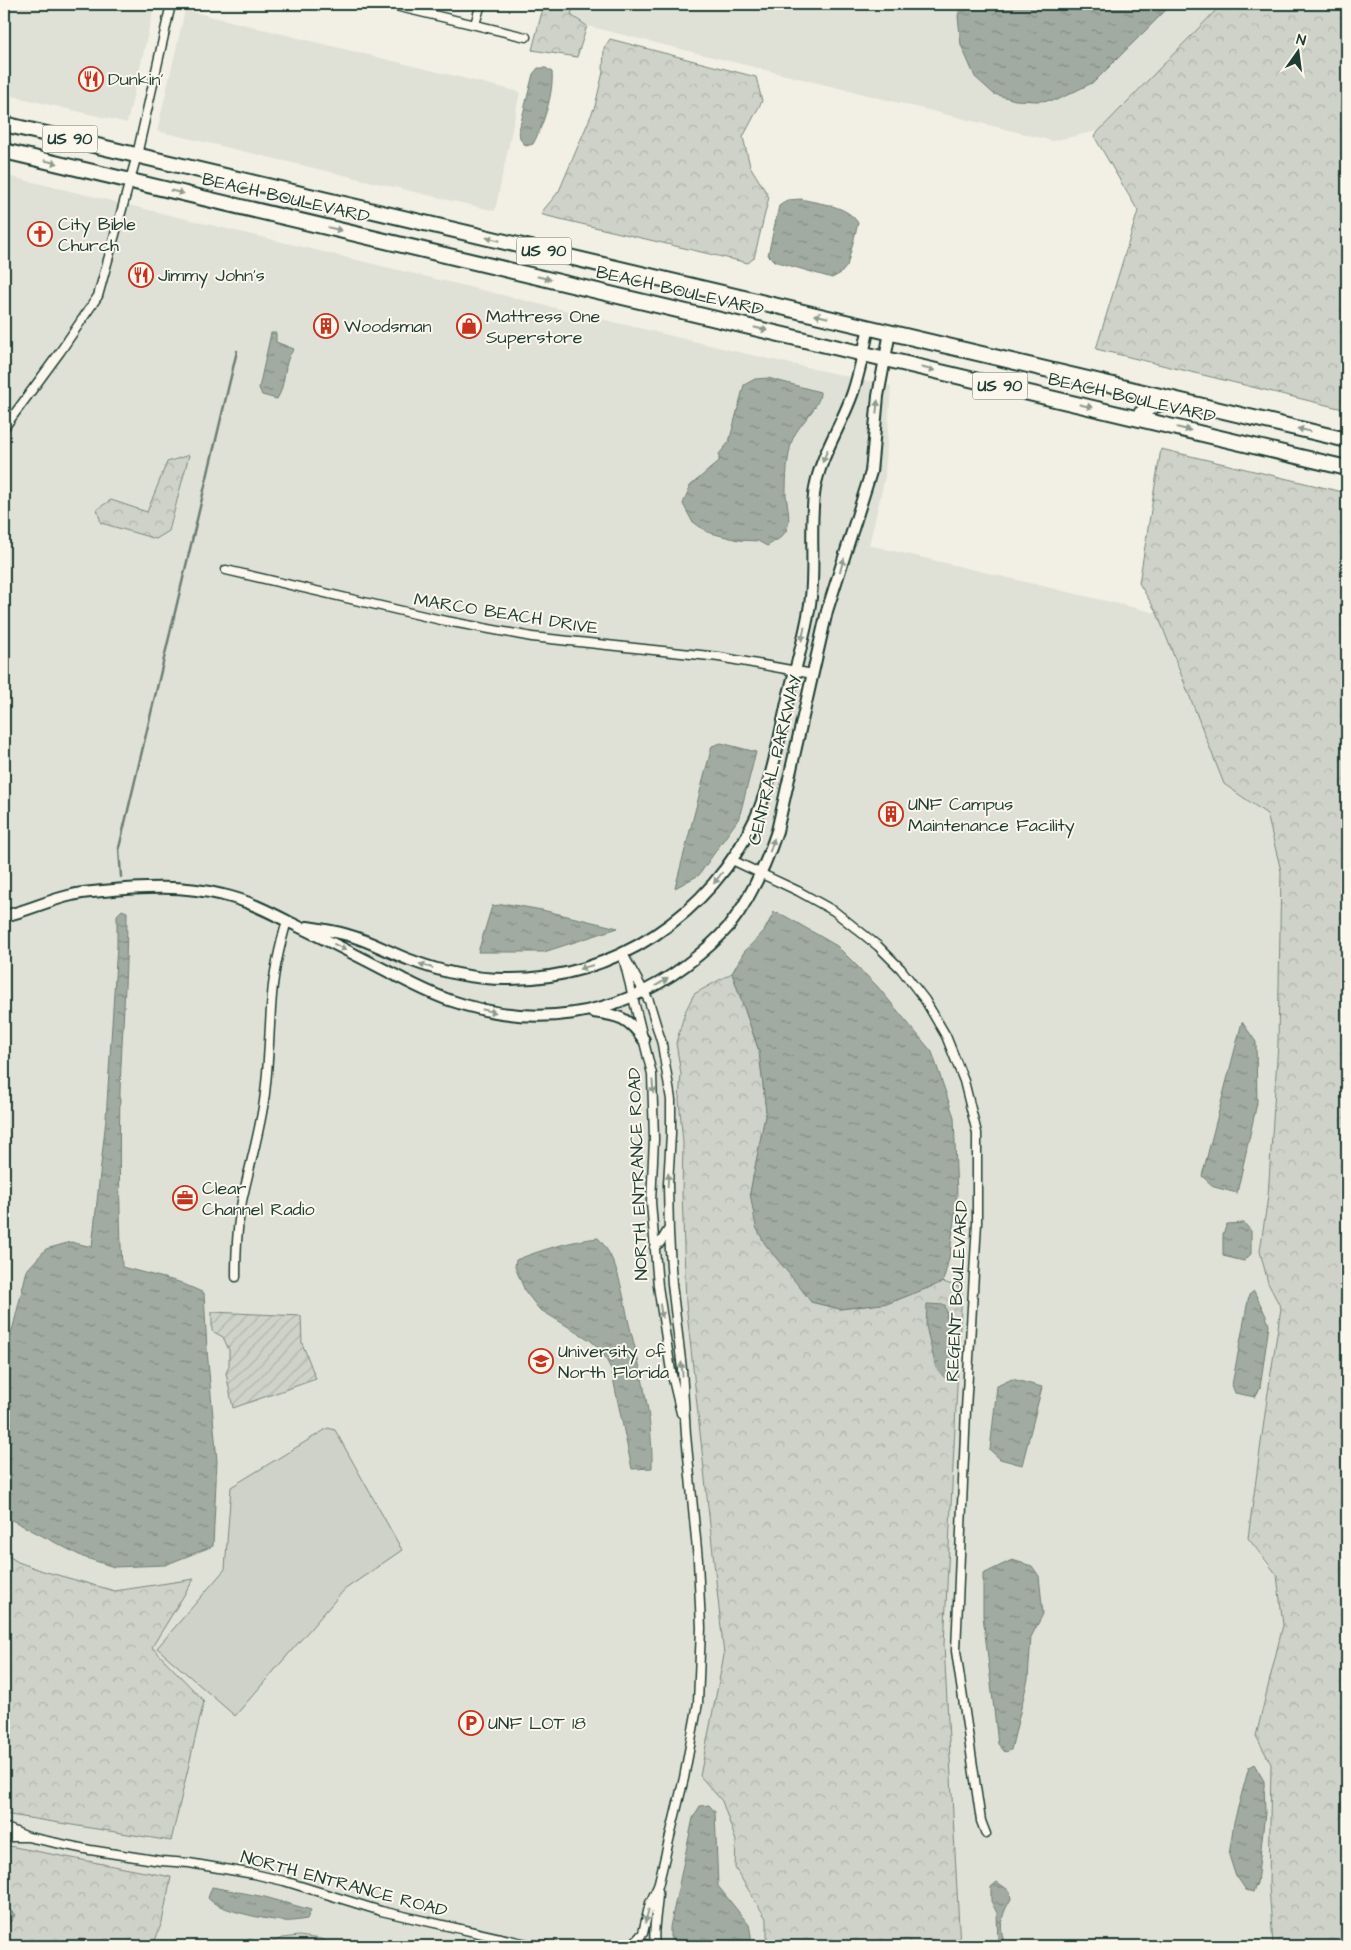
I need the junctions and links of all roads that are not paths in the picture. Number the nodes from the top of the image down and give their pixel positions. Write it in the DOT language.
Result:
graph roads {
  1 [pos="171,4"];
  2 [pos="387,4"];
  3 [pos="481,4"];
  4 [pos="475,24"];
  5 [pos="526,37"];
  6 [pos="4,124"];
  7 [pos="4,151"];
  8 [pos="137,155"];
  9 [pos="129,181"];
  10 [pos="869,327"];
  11 [pos="890,332"];
  12 [pos="863,353"];
  13 [pos="885,359"];
  14 [pos="1128,388"];
  15 [pos="1176,400"];
  16 [pos="1137,418"];
  17 [pos="4,428"];
  18 [pos="1347,440"];
  19 [pos="1347,468"];
  20 [pos="226,570"];
  21 [pos="795,671"];
  22 [pos="814,674"];
  23 [pos="732,860"];
  24 [pos="760,875"];
  25 [pos="4,916"];
  26 [pos="292,923"];
  27 [pos="623,954"];
  28 [pos="645,992"];
  29 [pos="632,997"];
  30 [pos="588,1012"];
  31 [pos="644,1040"];
  32 [pos="668,1229"];
  33 [pos="654,1247"];
  34 [pos="236,1277"];
  35 [pos="686,1435"];
  36 [pos="4,1827"];
  37 [pos="986,1834"];
  38 [pos="4,1837"];
  39 [pos="28,1837"];
  40 [pos="658,1886"];
  41 [pos="634,1943"];
  42 [pos="534,1946"];
  43 [pos="546,1946"];
  44 [pos="625,1946"];
  45 [pos="650,1946"];
  46 [pos="655,1946"];
  1 -- 8 [label="street"];
  2 -- 4 [label="street"];
  3 -- 4 [label="street"];
  4 -- 5 [label="street"];
  6 -- 8 [label="highway, US 90"];
  7 -- 9 [label="highway, BEACH BOULEVARD / US 90, one-way"];
  8 -- 9 [label="street"];
  10 -- 8 [label="highway, US 90, one-way"];
  9 -- 12 [label="highway, BEACH BOULEVARD / US 90, one-way"];
  9 -- 17 [label="street"];
  10 -- 11 [label="highway, US 90"];
  10 -- 12 [label="street, CENTRAL PARKWAY"];
  11 -- 13 [label="street, CENTRAL PARKWAY"];
  11 -- 14 [label="highway, US 90"];
  12 -- 13 [label="highway, BEACH BOULEVARD / US 90"];
  12 -- 21 [label="street, CENTRAL PARKWAY, one-way"];
  13 -- 16 [label="highway, BEACH BOULEVARD / US 90, one-way"];
  22 -- 13 [label="street, CENTRAL PARKWAY, one-way"];
  14 -- 15 [label="highway, US 90"];
  14 -- 16 [label="highway"];
  15 -- 16 [label="highway"];
  18 -- 15 [label="highway, US 90, one-way"];
  16 -- 19 [label="highway, BEACH BOULEVARD / US 90, one-way"];
  20 -- 21 [label="street, MARCO BEACH DRIVE"];
  21 -- 22 [label="street, MARCO BEACH DRIVE"];
  21 -- 23 [label="street, CENTRAL PARKWAY"];
  24 -- 22 [label="street, CENTRAL PARKWAY, one-way"];
  23 -- 24 [label="street, REGENT BOULEVARD"];
  23 -- 27 [label="street, CENTRAL PARKWAY, one-way"];
  28 -- 24 [label="street, CENTRAL PARKWAY, one-way"];
  24 -- 37 [label="street, REGENT BOULEVARD"];
  25 -- 26 [label="street, CENTRAL PARKWAY"];
  27 -- 26 [label="street, CENTRAL PARKWAY, one-way"];
  26 -- 30 [label="street, CENTRAL PARKWAY, one-way"];
  26 -- 34 [label="street"];
  27 -- 28 [label="street, NORTH ENTRANCE ROAD"];
  27 -- 29 [label="street, NORTH ENTRANCE ROAD"];
  28 -- 29 [label="street, CENTRAL PARKWAY"];
  32 -- 28 [label="street, NORTH ENTRANCE ROAD, one-way"];
  29 -- 30 [label="street, CENTRAL PARKWAY"];
  29 -- 31 [label="street, NORTH ENTRANCE ROAD"];
  30 -- 31 [label="street"];
  31 -- 33 [label="street, NORTH ENTRANCE ROAD, one-way"];
  32 -- 33 [label="street"];
  35 -- 32 [label="street, NORTH ENTRANCE ROAD, one-way"];
  33 -- 35 [label="street, NORTH ENTRANCE ROAD, one-way"];
  35 -- 40 [label="street, NORTH ENTRANCE ROAD"];
  36 -- 39 [label="street"];
  38 -- 39 [label="street"];
  39 -- 42 [label="street, NORTH ENTRANCE ROAD"];
  40 -- 41 [label="street, one-way"];
  40 -- 46 [label="street"];
  41 -- 44 [label="street"];
  41 -- 45 [label="street"];
  42 -- 43 [label="street, NORTH ENTRANCE ROAD"];
}
